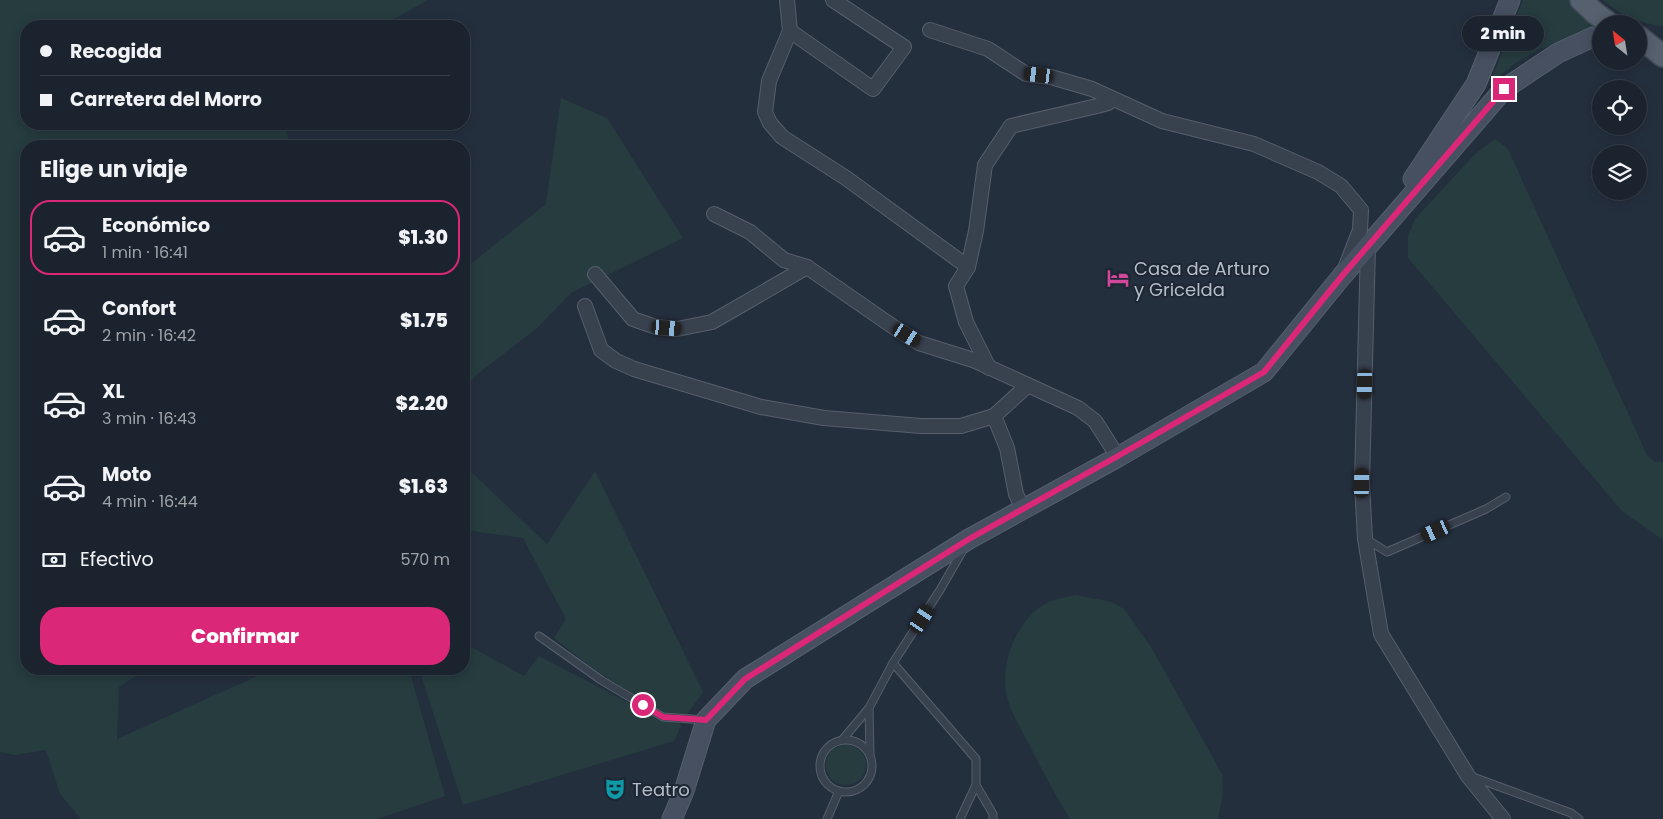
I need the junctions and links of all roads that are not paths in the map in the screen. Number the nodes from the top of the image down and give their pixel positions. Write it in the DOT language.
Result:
graph roads {
  1 [pos="788,0"];
  2 [pos="833,0"];
  3 [pos="1510,0"];
  4 [pos="1581,0"];
  5 [pos="1598,15"];
  6 [pos="930,30"];
  7 [pos="790,31"];
  8 [pos="1592,37"];
  9 [pos="1648,38"];
  10 [pos="1663,40"];
  11 [pos="1648,44"];
  12 [pos="1663,56"];
  13 [pos="1113,99"];
  14 [pos="714,214"];
  15 [pos="1368,246"];
  16 [pos="807,267"];
  17 [pos="968,267"];
  18 [pos="595,274"];
  19 [pos="1342,276"];
  20 [pos="585,306"];
  21 [pos="989,368"];
  22 [pos="1027,386"];
  23 [pos="994,416"];
  24 [pos="1118,456"];
  25 [pos="1506,498"];
  26 [pos="1022,509"];
  27 [pos="969,539"];
  28 [pos="1366,539"];
  29 [pos="539,636"];
  30 [pos="893,663"];
  31 [pos="869,708"];
  32 [pos="706,720"];
  33 [pos="843,739"];
  34 [pos="870,755"];
  35 [pos="1468,776"];
  36 [pos="976,785"];
  37 [pos="838,791"];
  38 [pos="672,819"];
  39 [pos="827,819"];
  40 [pos="960,819"];
  41 [pos="993,819"];
  42 [pos="1503,819"];
  43 [pos="1579,819"];
  1 -- 7 [label="street"];
  2 -- 7 [label="street"];
  3 -- 15 [label="main road"];
  4 -- 5 [label="main road"];
  6 -- 13 [label="street"];
  7 -- 17 [label="street"];
  8 -- 15 [label="main road"];
  9 -- 10 [label="main road"];
  11 -- 12 [label="main road"];
  13 -- 17 [label="street"];
  13 -- 19 [label="street"];
  14 -- 16 [label="street"];
  15 -- 19 [label="main road"];
  15 -- 28 [label="street"];
  16 -- 18 [label="street"];
  16 -- 21 [label="street"];
  17 -- 21 [label="street"];
  19 -- 24 [label="main road"];
  20 -- 23 [label="street"];
  21 -- 22 [label="street"];
  22 -- 23 [label="street"];
  22 -- 24 [label="street"];
  23 -- 26 [label="street"];
  24 -- 26 [label="main road"];
  25 -- 28 [label="lane"];
  26 -- 27 [label="main road"];
  27 -- 30 [label="lane"];
  27 -- 32 [label="main road"];
  28 -- 35 [label="street"];
  29 -- 32 [label="lane"];
  30 -- 31 [label="lane"];
  30 -- 36 [label="lane"];
  31 -- 33 [label="lane"];
  31 -- 34 [label="lane"];
  32 -- 38 [label="main road"];
  33 -- 34 [label="lane"];
  33 -- 37 [label="lane"];
  34 -- 37 [label="lane"];
  35 -- 42 [label="street"];
  35 -- 43 [label="lane"];
  36 -- 40 [label="lane"];
  36 -- 41 [label="lane"];
  37 -- 39 [label="lane"];
}
